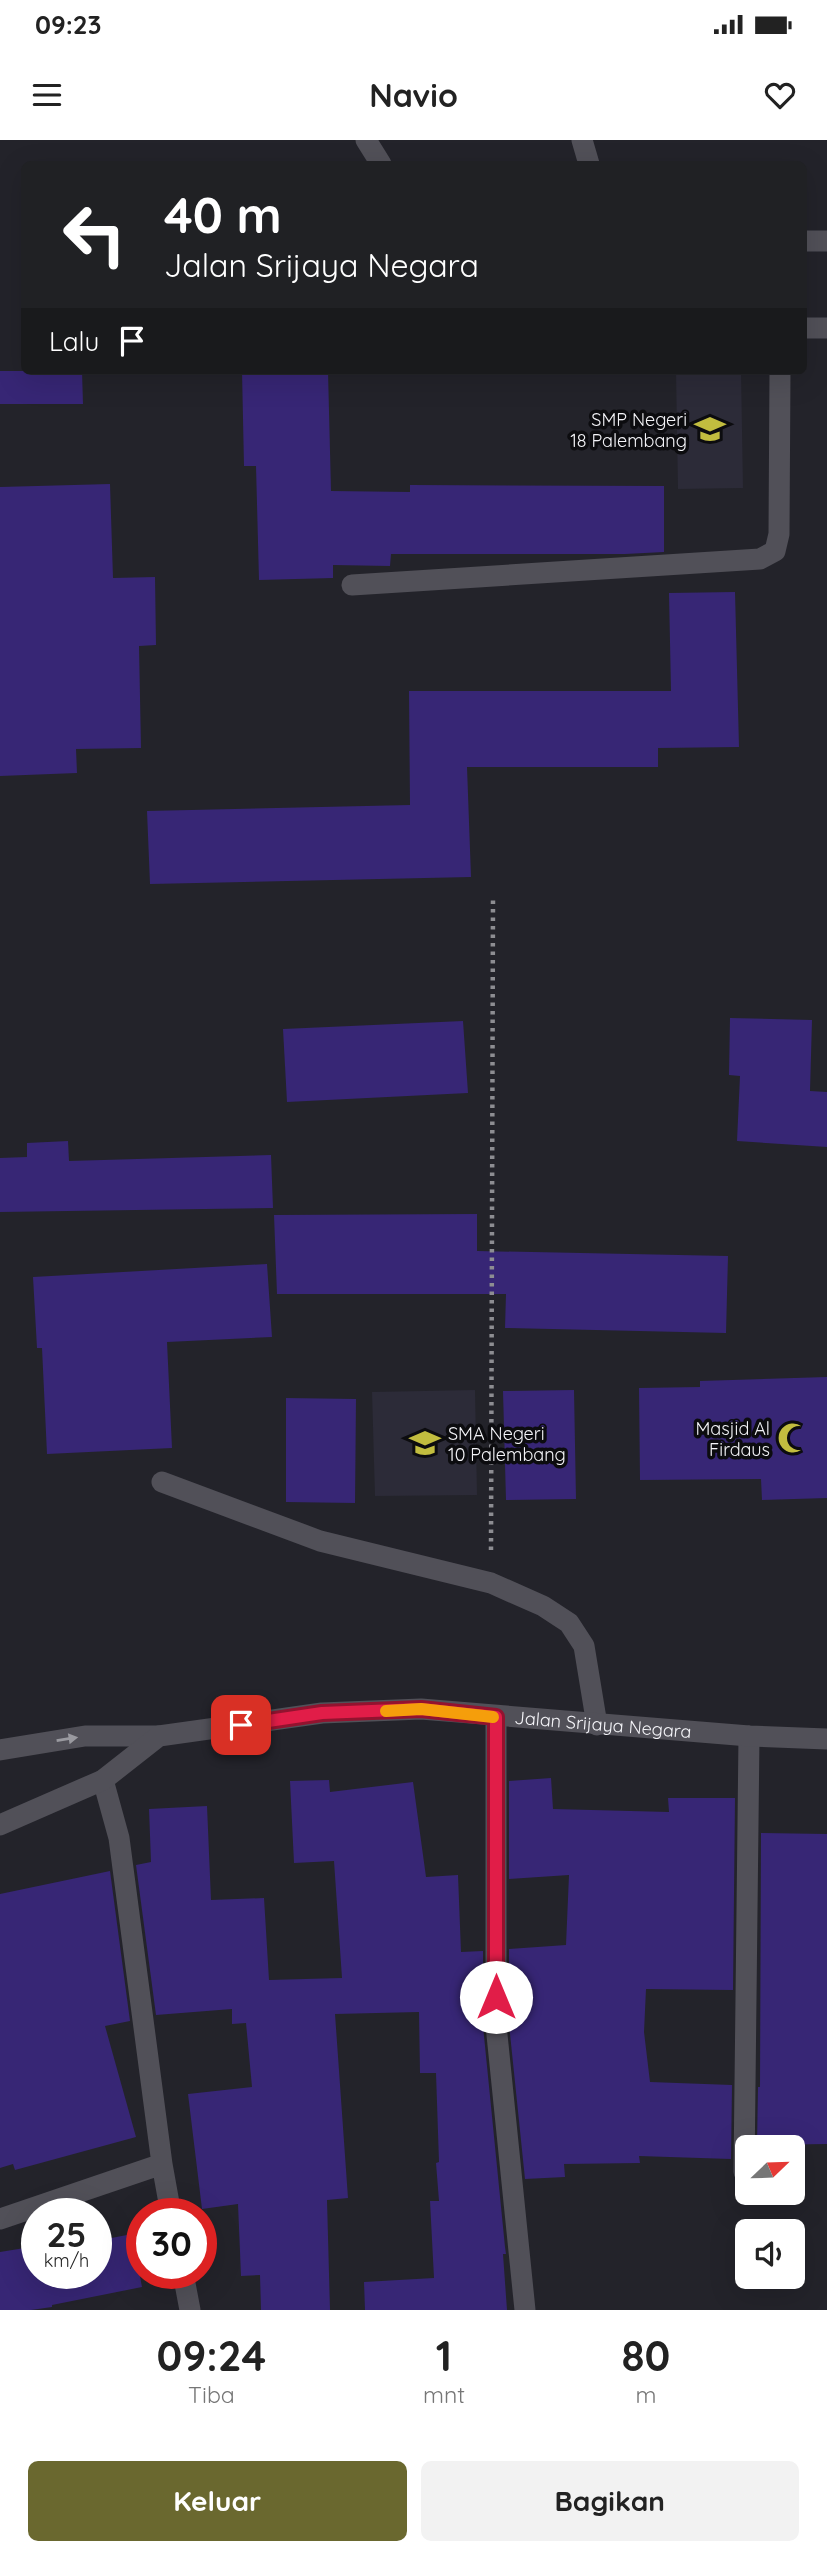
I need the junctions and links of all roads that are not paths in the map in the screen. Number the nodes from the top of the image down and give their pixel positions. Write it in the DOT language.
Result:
graph roads {
  1 [pos="366,140"];
  2 [pos="582,140"];
  3 [pos="379,161"];
  4 [pos="588,161"];
  5 [pos="807,241"];
  6 [pos="827,241"];
  7 [pos="807,328"];
  8 [pos="827,328"];
  9 [pos="780,375"];
  10 [pos="352,585"];
  11 [pos="162,1482"];
  12 [pos="496,1717"];
  13 [pos="597,1725"];
  14 [pos="159,1736"];
  15 [pos="749,1737"];
  16 [pos="827,1739"];
  17 [pos="0,1749"];
  18 [pos="103,1780"];
  19 [pos="0,1825"];
  20 [pos="744,2135"];
  21 [pos="162,2164"];
  22 [pos="169,2198"];
  23 [pos="0,2219"];
  24 [pos="186,2289"];
  25 [pos="190,2310"];
  26 [pos="525,2310"];
  1 -- 3 [label="street"];
  2 -- 4 [label="street"];
  5 -- 6 [label="street"];
  7 -- 8 [label="street"];
  9 -- 10 [label="street"];
  11 -- 13 [label="street"];
  12 -- 13 [label="street, Jalan Srijaya Negara"];
  12 -- 14 [label="street, Jalan Srijaya Negara"];
  12 -- 26 [label="street"];
  13 -- 15 [label="street, Jalan Srijaya Negara"];
  17 -- 14 [label="street, Jalan Srijaya Negara, one-way"];
  14 -- 18 [label="street"];
  15 -- 16 [label="street, Jalan Srijaya Negara"];
  15 -- 20 [label="street"];
  18 -- 19 [label="street"];
  18 -- 21 [label="street"];
  21 -- 22 [label="street"];
  21 -- 23 [label="street"];
  24 -- 25 [label="street"];
}
